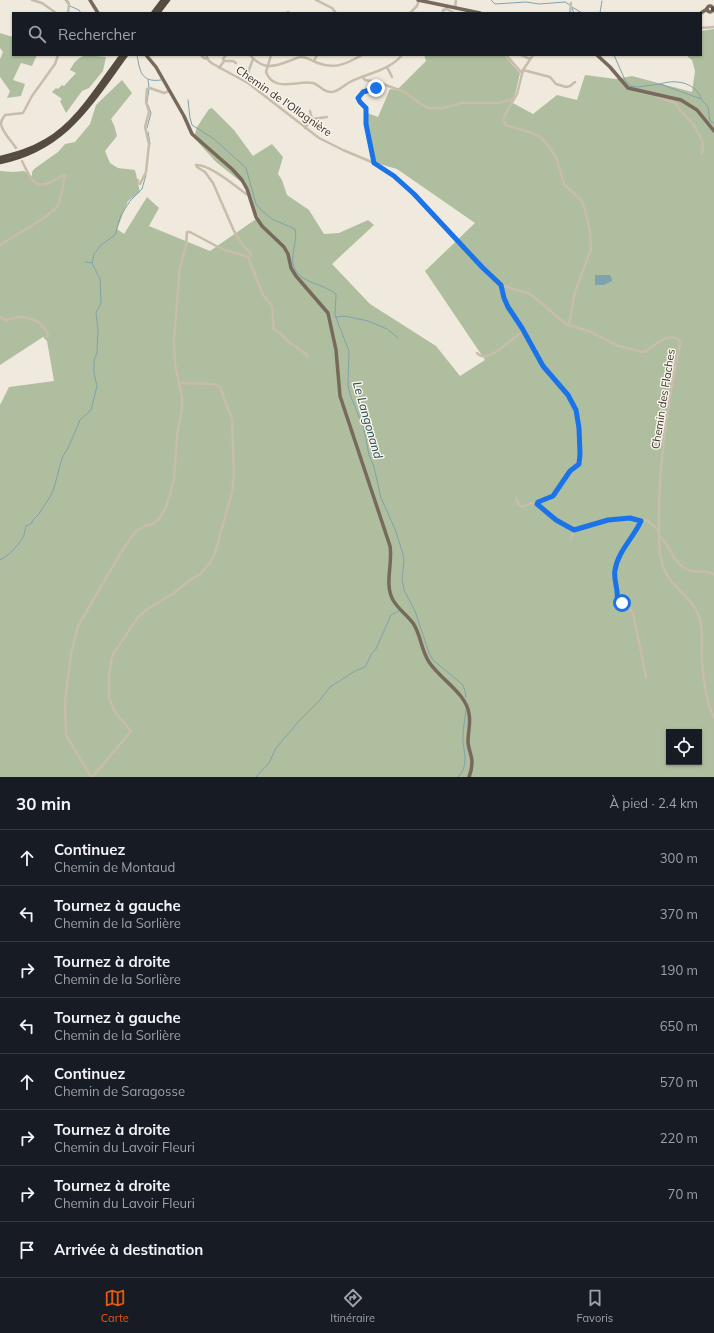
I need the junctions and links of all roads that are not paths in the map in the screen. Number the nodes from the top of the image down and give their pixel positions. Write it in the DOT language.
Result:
graph roads {
  1 [pos="32,0"];
  2 [pos="67,0"];
  3 [pos="90,0"];
  4 [pos="163,0"];
  5 [pos="168,0"];
  6 [pos="316,0"];
  7 [pos="418,0"];
  8 [pos="456,0"];
  9 [pos="571,3"];
  10 [pos="446,7"];
  11 [pos="455,8"];
  12 [pos="714,9"];
  13 [pos="707,10"];
  14 [pos="55,12"];
  15 [pos="68,12"];
  16 [pos="97,12"];
  17 [pos="154,12"];
  18 [pos="159,12"];
  19 [pos="335,12"];
  20 [pos="411,12"];
  21 [pos="443,12"];
  22 [pos="453,12"];
  23 [pos="475,12"];
  24 [pos="570,12"];
  25 [pos="714,26"];
  26 [pos="702,28"];
  27 [pos="58,56"];
  28 [pos="121,56"];
  29 [pos="125,56"];
  30 [pos="147,56"];
  31 [pos="201,56"];
  32 [pos="206,56"];
  33 [pos="225,56"];
  34 [pos="251,56"];
  35 [pos="270,56"];
  36 [pos="316,56"];
  37 [pos="360,56"];
  38 [pos="399,56"];
  39 [pos="507,56"];
  40 [pos="523,56"];
  41 [pos="532,56"];
  42 [pos="598,56"];
  43 [pos="208,59"];
  44 [pos="253,59"];
  45 [pos="530,59"];
  46 [pos="224,61"];
  47 [pos="314,61"];
  48 [pos="236,63"];
  49 [pos="267,66"];
  50 [pos="387,67"];
  51 [pos="115,68"];
  52 [pos="219,68"];
  53 [pos="522,72"];
  54 [pos="363,77"];
  55 [pos="392,77"];
  56 [pos="245,81"];
  57 [pos="575,82"];
  58 [pos="381,83"];
  59 [pos="169,91"];
  60 [pos="657,94"];
  61 [pos="513,99"];
  62 [pos="310,111"];
  63 [pos="327,117"];
  64 [pos="312,119"];
  65 [pos="305,128"];
  66 [pos="714,130"];
  67 [pos="16,148"];
  68 [pos="701,153"];
  69 [pos="0,158"];
  70 [pos="22,161"];
  71 [pos="0,162"];
  72 [pos="374,163"];
  73 [pos="138,180"];
  74 [pos="249,194"];
  75 [pos="0,245"];
  76 [pos="248,257"];
  77 [pos="501,285"];
  78 [pos="0,317"];
  79 [pos="569,325"];
  80 [pos="523,330"];
  81 [pos="48,337"];
  82 [pos="477,353"];
  83 [pos="308,357"];
  84 [pos="179,383"];
  85 [pos="516,498"];
  86 [pos="537,503"];
  87 [pos="641,521"];
  88 [pos="574,530"];
  89 [pos="659,531"];
  90 [pos="659,536"];
  91 [pos="571,540"];
  92 [pos="714,574"];
  93 [pos="646,677"];
  94 [pos="714,718"];
  95 [pos="91,777"];
  96 [pos="469,777"];
  1 -- 14 [label="street"];
  2 -- 15 [label="street"];
  3 -- 16 [label="main road"];
  4 -- 17 [label="highway"];
  5 -- 18 [label="highway"];
  6 -- 19 [label="street"];
  7 -- 10 [label="main road"];
  7 -- 20 [label="street"];
  8 -- 11 [label="street"];
  9 -- 24 [label="street"];
  10 -- 11 [label="main road"];
  10 -- 21 [label="street"];
  10 -- 22 [label="street"];
  11 -- 23 [label="main road"];
  12 -- 13 [label="main road"];
  25 -- 26 [label="street"];
  27 -- 67 [label="street"];
  28 -- 51 [label="highway"];
  29 -- 51 [label="highway"];
  30 -- 59 [label="main road"];
  31 -- 43 [label="street, Chemin de l'Ollagnière"];
  32 -- 43 [label="street, Chemin de l'Ollagnière"];
  33 -- 46 [label="street"];
  34 -- 44 [label="street"];
  35 -- 49 [label="street"];
  36 -- 47 [label="street"];
  37 -- 47 [label="street"];
  38 -- 50 [label="street"];
  39 -- 53 [label="street"];
  40 -- 45 [label="street"];
  41 -- 45 [label="street"];
  42 -- 60 [label="main road"];
  43 -- 52 [label="street, Chemin de l'Ollagnière"];
  44 -- 49 [label="street"];
  44 -- 56 [label="street"];
  45 -- 53 [label="street"];
  46 -- 48 [label="street"];
  46 -- 52 [label="street"];
  47 -- 49 [label="street"];
  49 -- 54 [label="street"];
  50 -- 54 [label="street"];
  50 -- 55 [label="street"];
  51 -- 69 [label="highway"];
  51 -- 71 [label="highway"];
  52 -- 56 [label="street, Chemin de l'Ollagnière"];
  53 -- 57 [label="street"];
  53 -- 61 [label="street"];
  54 -- 58 [label="street"];
  56 -- 65 [label="street, Chemin de l'Ollagnière"];
  58 -- 61 [label="street"];
  58 -- 72 [label="street"];
  59 -- 73 [label="street"];
  59 -- 74 [label="main road"];
  60 -- 66 [label="main road"];
  60 -- 68 [label="street"];
  61 -- 79 [label="street"];
  62 -- 64 [label="street"];
  63 -- 64 [label="street"];
  64 -- 65 [label="street"];
  65 -- 72 [label="street, Chemin de l'Ollagnière"];
  70 -- 75 [label="street"];
  72 -- 77 [label="street, Chemin de l'Ollagnière"];
  74 -- 76 [label="street"];
  74 -- 96 [label="main road"];
  76 -- 83 [label="street"];
  76 -- 84 [label="street"];
  77 -- 79 [label="street, Chemin des Flaches"];
  77 -- 80 [label="street"];
  78 -- 81 [label="street"];
  79 -- 89 [label="street, Chemin des Flaches"];
  80 -- 82 [label="street"];
  80 -- 86 [label="street"];
  84 -- 95 [label="street"];
  84 -- 95 [label="street"];
  85 -- 86 [label="street"];
  86 -- 88 [label="street"];
  87 -- 88 [label="street"];
  87 -- 89 [label="street"];
  87 -- 93 [label="street"];
  88 -- 91 [label="street"];
  89 -- 90 [label="street, Chemin des Flaches"];
  90 -- 92 [label="street"];
  90 -- 94 [label="street, Chemin des Flaches"];
}
